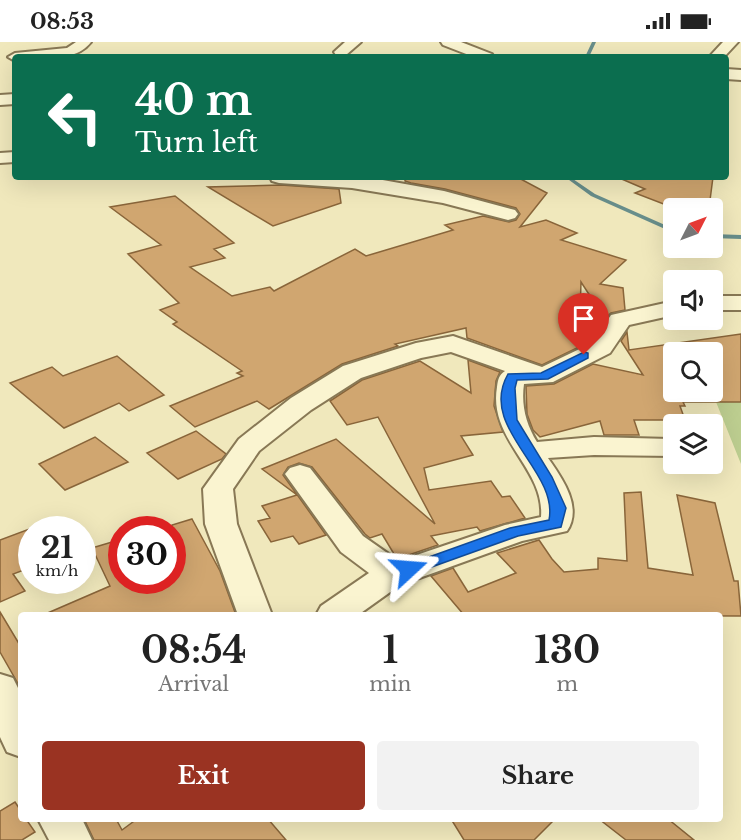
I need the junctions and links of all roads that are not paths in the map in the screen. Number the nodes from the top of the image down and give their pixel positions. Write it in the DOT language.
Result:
graph roads {
  1 [pos="84,42"];
  2 [pos="354,42"];
  3 [pos="448,42"];
  4 [pos="731,42"];
  5 [pos="341,52"];
  6 [pos="47,54"];
  7 [pos="479,54"];
  8 [pos="719,54"];
  9 [pos="360,180"];
  10 [pos="508,213"];
  11 [pos="723,303"];
  12 [pos="741,303"];
  13 [pos="663,310"];
  14 [pos="544,376"];
  15 [pos="663,448"];
  16 [pos="528,452"];
  17 [pos="300,474"];
  18 [pos="388,577"];
  19 [pos="254,612"];
  20 [pos="337,612"];
  21 [pos="0,688"];
  22 [pos="18,733"];
  23 [pos="61,822"];
  24 [pos="71,840"];
  1 -- 6 [label="street"];
  2 -- 5 [label="street"];
  3 -- 7 [label="street"];
  4 -- 8 [label="street"];
  9 -- 10 [label="street"];
  11 -- 12 [label="street"];
  13 -- 14 [label="street"];
  14 -- 16 [label="street"];
  14 -- 19 [label="street"];
  15 -- 16 [label="street"];
  16 -- 18 [label="street"];
  17 -- 18 [label="street"];
  18 -- 20 [label="street"];
  21 -- 22 [label="street"];
  23 -- 24 [label="street"];
}
